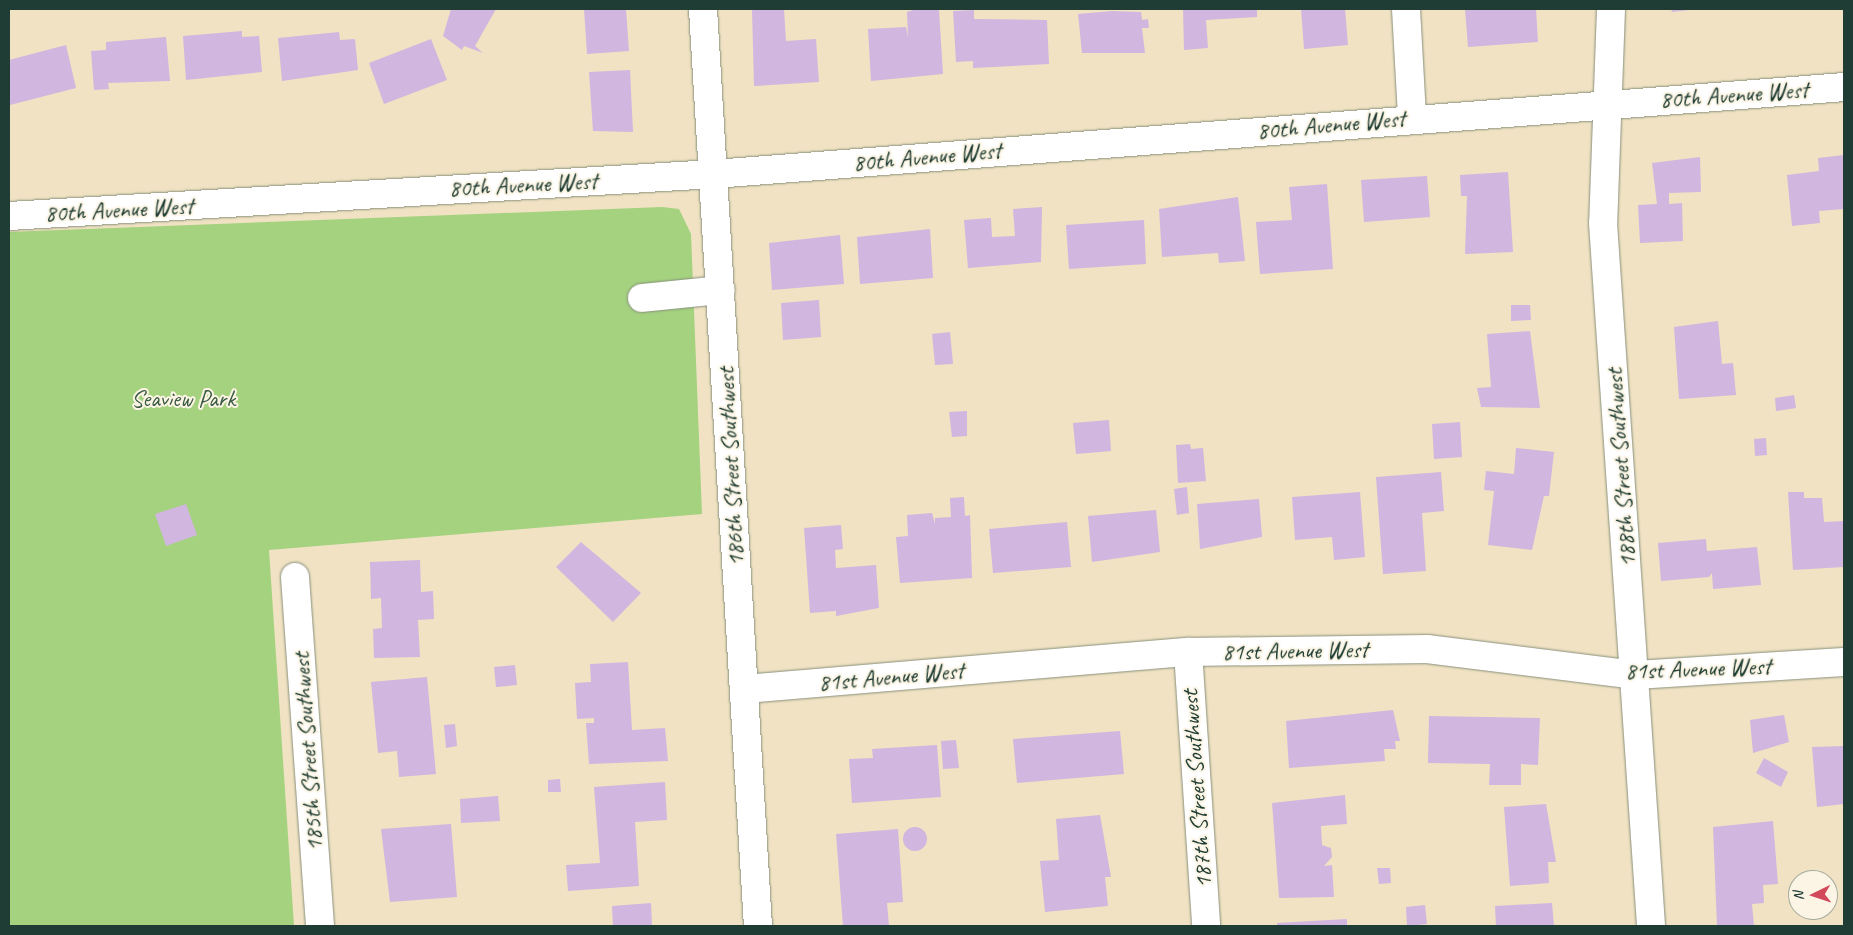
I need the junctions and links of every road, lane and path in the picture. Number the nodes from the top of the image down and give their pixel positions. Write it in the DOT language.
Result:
graph roads {
  1 [pos="703,9"];
  2 [pos="1406,9"];
  3 [pos="1611,9"];
  4 [pos="1844,87"];
  5 [pos="1607,105"];
  6 [pos="1412,118"];
  7 [pos="714,174"];
  8 [pos="9,216"];
  9 [pos="721,290"];
  10 [pos="642,298"];
  11 [pos="295,577"];
  12 [pos="1188,652"];
  13 [pos="1844,662"];
  14 [pos="1636,675"];
  15 [pos="745,690"];
  16 [pos="320,926"];
  17 [pos="758,926"];
  18 [pos="1206,926"];
  19 [pos="1651,926"];
  1 -- 7 [label="street, 186th Street Southwest"];
  2 -- 6 [label="street"];
  3 -- 5 [label="street, 188th Street Southwest"];
  4 -- 5 [label="street, 80th Avenue West"];
  5 -- 6 [label="street, 80th Avenue West"];
  5 -- 14 [label="street, 188th Street Southwest"];
  6 -- 7 [label="street, 80th Avenue West"];
  7 -- 8 [label="street, 80th Avenue West"];
  7 -- 9 [label="street, 186th Street Southwest"];
  9 -- 10 [label="street"];
  9 -- 15 [label="street, 186th Street Southwest"];
  11 -- 16 [label="street, 185th Street Southwest"];
  12 -- 14 [label="street, 81st Avenue West"];
  12 -- 15 [label="street, 81st Avenue West"];
  12 -- 18 [label="street, 187th Street Southwest"];
  13 -- 14 [label="street, 81st Avenue West"];
  14 -- 19 [label="street, 188th Street Southwest"];
  15 -- 17 [label="street, 186th Street Southwest"];
}
